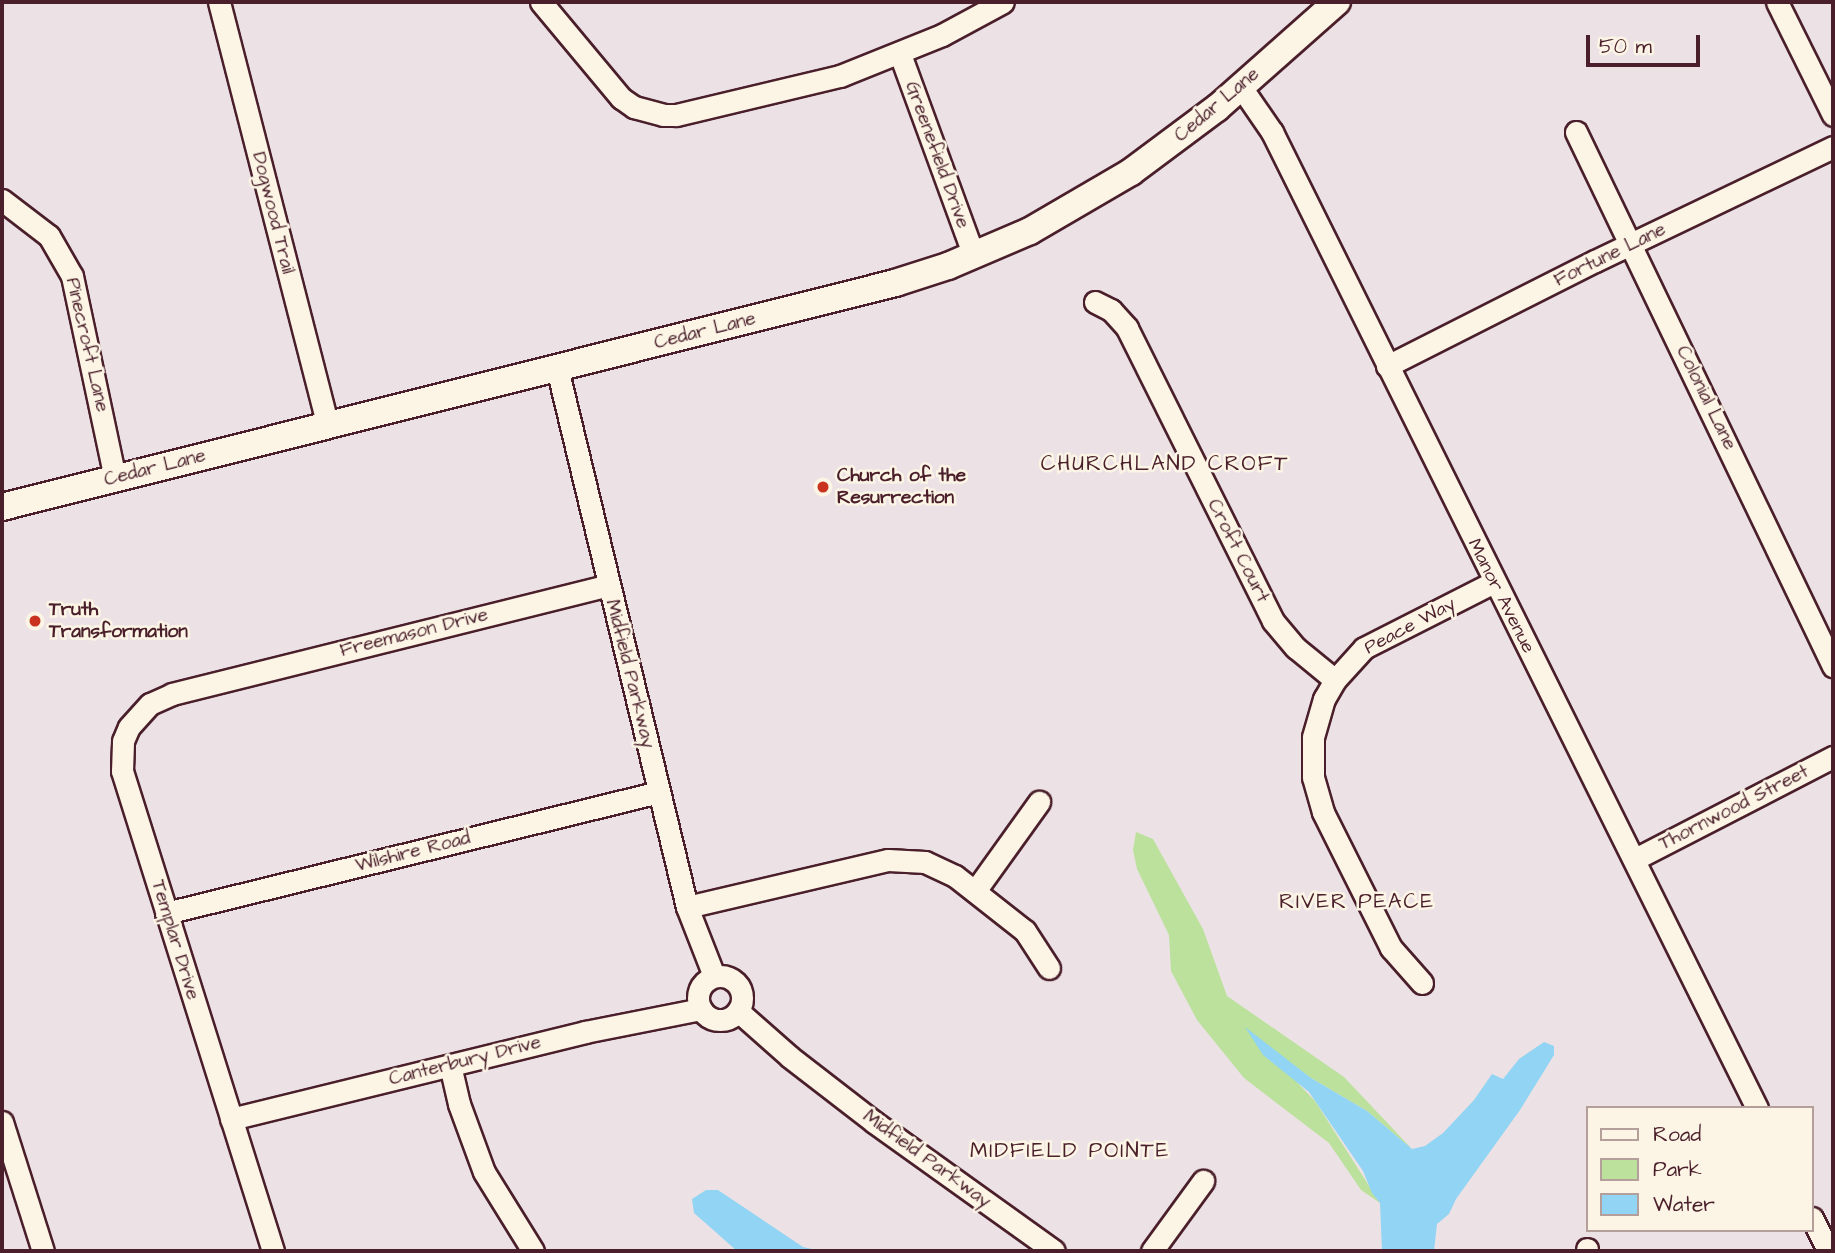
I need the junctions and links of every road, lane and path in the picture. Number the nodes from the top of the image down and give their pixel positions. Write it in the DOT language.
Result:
graph roads {
  1 [pos="219,2"];
  2 [pos="541,2"];
  3 [pos="1003,2"];
  4 [pos="1337,2"];
  5 [pos="1777,2"];
  6 [pos="900,54"];
  7 [pos="1241,87"];
  8 [pos="1833,115"];
  9 [pos="1576,132"];
  10 [pos="1833,147"];
  11 [pos="2,200"];
  12 [pos="1632,244"];
  13 [pos="974,256"];
  14 [pos="1095,302"];
  15 [pos="1387,366"];
  16 [pos="557,368"];
  17 [pos="328,425"];
  18 [pos="115,478"];
  19 [pos="2,507"];
  20 [pos="1494,582"];
  21 [pos="608,585"];
  22 [pos="1833,666"];
  23 [pos="1335,680"];
  24 [pos="220,682"];
  25 [pos="1833,757"];
  26 [pos="659,792"];
  27 [pos="1039,802"];
  28 [pos="1635,859"];
  29 [pos="975,891"];
  30 [pos="687,907"];
  31 [pos="166,913"];
  32 [pos="1049,968"];
  33 [pos="714,976"];
  34 [pos="1422,983"];
  35 [pos="701,1009"];
  36 [pos="738,1012"];
  37 [pos="450,1065"];
  38 [pos="1757,1106"];
  39 [pos="231,1119"];
  40 [pos="2,1122"];
  41 [pos="1203,1181"];
  42 [pos="1814,1222"];
  43 [pos="43,1251"];
  44 [pos="273,1251"];
  45 [pos="533,1251"];
  46 [pos="1054,1251"];
  47 [pos="1152,1251"];
  48 [pos="1829,1251"];
  1 -- 17 [label="street, Dogwood Trail"];
  2 -- 6 [label="street"];
  3 -- 6 [label="street"];
  4 -- 7 [label="main road, Cedar Lane"];
  5 -- 8 [label="street"];
  6 -- 13 [label="street, Greenefield Drive"];
  7 -- 13 [label="main road, Cedar Lane"];
  7 -- 15 [label="street, Manor Avenue"];
  9 -- 12 [label="street, Colonial Lane"];
  10 -- 12 [label="street, Fortune Lane"];
  11 -- 18 [label="street, Pinecroft Lane"];
  12 -- 15 [label="street, Fortune Lane"];
  12 -- 22 [label="street, Colonial Lane"];
  13 -- 16 [label="main road, Cedar Lane"];
  14 -- 23 [label="street, Croft Court"];
  15 -- 20 [label="street, Manor Avenue"];
  16 -- 17 [label="main road, Cedar Lane"];
  16 -- 21 [label="street, Midfield Parkway"];
  17 -- 18 [label="main road, Cedar Lane"];
  18 -- 19 [label="main road, Cedar Lane"];
  20 -- 23 [label="street, Peace Way"];
  20 -- 28 [label="street, Manor Avenue"];
  21 -- 24 [label="street, Freemason Drive"];
  21 -- 26 [label="street, Midfield Parkway"];
  23 -- 34 [label="street, Peace Way"];
  24 -- 31 [label="street, Templar Drive"];
  25 -- 28 [label="street, Thornwood Street"];
  26 -- 30 [label="street, Midfield Parkway"];
  26 -- 31 [label="street, Wilshire Road"];
  27 -- 29 [label="street"];
  28 -- 38 [label="street, Manor Avenue"];
  29 -- 30 [label="street"];
  29 -- 32 [label="street"];
  30 -- 33 [label="street, Midfield Parkway"];
  31 -- 39 [label="street, Templar Drive"];
  33 -- 35 [label="street"];
  33 -- 36 [label="street"];
  35 -- 36 [label="street"];
  35 -- 37 [label="street, Canterbury Drive"];
  36 -- 46 [label="street, Midfield Parkway"];
  37 -- 39 [label="street, Canterbury Drive"];
  37 -- 45 [label="street"];
  39 -- 44 [label="street, Templar Drive"];
  40 -- 43 [label="street"];
  41 -- 47 [label="street"];
  42 -- 48 [label="street"];
}
